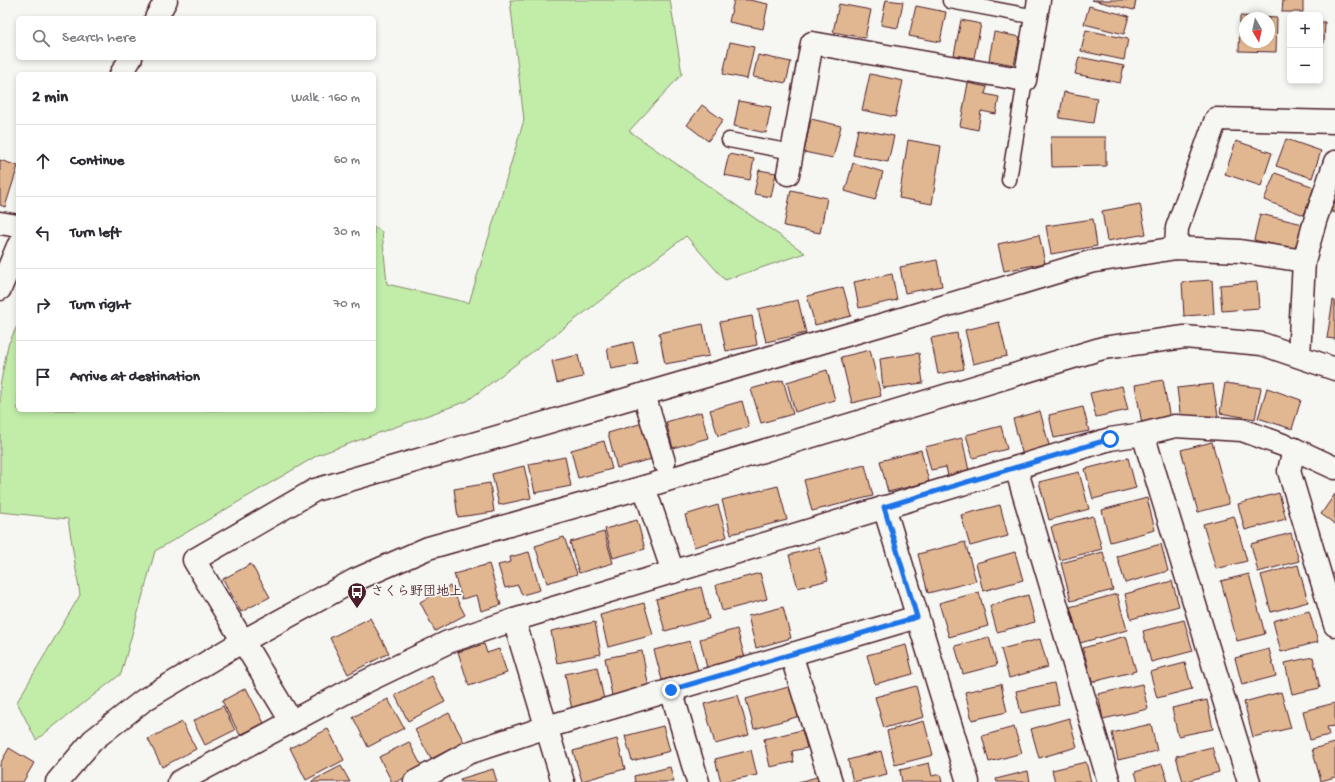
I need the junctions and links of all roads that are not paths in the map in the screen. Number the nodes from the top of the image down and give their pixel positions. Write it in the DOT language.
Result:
graph roads {
  1 [pos="166,0"];
  2 [pos="950,1"];
  3 [pos="1037,8"];
  4 [pos="157,16"];
  5 [pos="130,60"];
  6 [pos="122,72"];
  7 [pos="1025,80"];
  8 [pos="1335,122"];
  9 [pos="729,140"];
  10 [pos="792,152"];
  11 [pos="1335,162"];
  12 [pos="788,174"];
  13 [pos="1010,180"];
  14 [pos="0,222"];
  15 [pos="16,226"];
  16 [pos="1176,248"];
  17 [pos="16,251"];
  18 [pos="1304,261"];
  19 [pos="0,289"];
  20 [pos="1299,356"];
  21 [pos="1335,369"];
  22 [pos="644,394"];
  23 [pos="1143,434"];
  24 [pos="1294,449"];
  25 [pos="664,462"];
  26 [pos="1016,468"];
  27 [pos="1335,468"];
  28 [pos="644,487"];
  29 [pos="884,507"];
  30 [pos="672,572"];
  31 [pos="917,617"];
  32 [pos="1334,617"];
  33 [pos="514,620"];
  34 [pos="242,641"];
  35 [pos="792,654"];
  36 [pos="671,690"];
  37 [pos="291,721"];
  38 [pos="547,727"];
  39 [pos="429,779"];
  40 [pos="183,781"];
  41 [pos="57,782"];
  42 [pos="563,782"];
  43 [pos="698,782"];
  44 [pos="831,782"];
  45 [pos="968,782"];
  46 [pos="1109,782"];
  47 [pos="1250,782"];
  1 -- 4 [label="street"];
  2 -- 3 [label="lane"];
  3 -- 7 [label="street"];
  5 -- 6 [label="street"];
  7 -- 10 [label="street"];
  7 -- 13 [label="lane"];
  8 -- 16 [label="street"];
  9 -- 10 [label="lane"];
  10 -- 12 [label="street"];
  11 -- 18 [label="street"];
  14 -- 15 [label="street"];
  16 -- 18 [label="street"];
  16 -- 22 [label="street"];
  17 -- 19 [label="street"];
  18 -- 20 [label="street"];
  20 -- 21 [label="street"];
  20 -- 28 [label="street"];
  22 -- 25 [label="street"];
  22 -- 34 [label="street"];
  23 -- 24 [label="street"];
  23 -- 26 [label="street"];
  23 -- 47 [label="street"];
  24 -- 27 [label="street"];
  24 -- 32 [label="street"];
  26 -- 29 [label="street"];
  26 -- 46 [label="street"];
  28 -- 30 [label="street"];
  28 -- 34 [label="street"];
  29 -- 30 [label="street"];
  29 -- 31 [label="street"];
  30 -- 33 [label="street"];
  31 -- 35 [label="street"];
  31 -- 45 [label="street"];
  33 -- 37 [label="street"];
  33 -- 38 [label="street"];
  34 -- 37 [label="street"];
  34 -- 41 [label="street"];
  35 -- 36 [label="street"];
  35 -- 44 [label="street"];
  36 -- 38 [label="street"];
  36 -- 43 [label="street"];
  37 -- 40 [label="street"];
  38 -- 39 [label="street"];
  38 -- 42 [label="street"];
}
